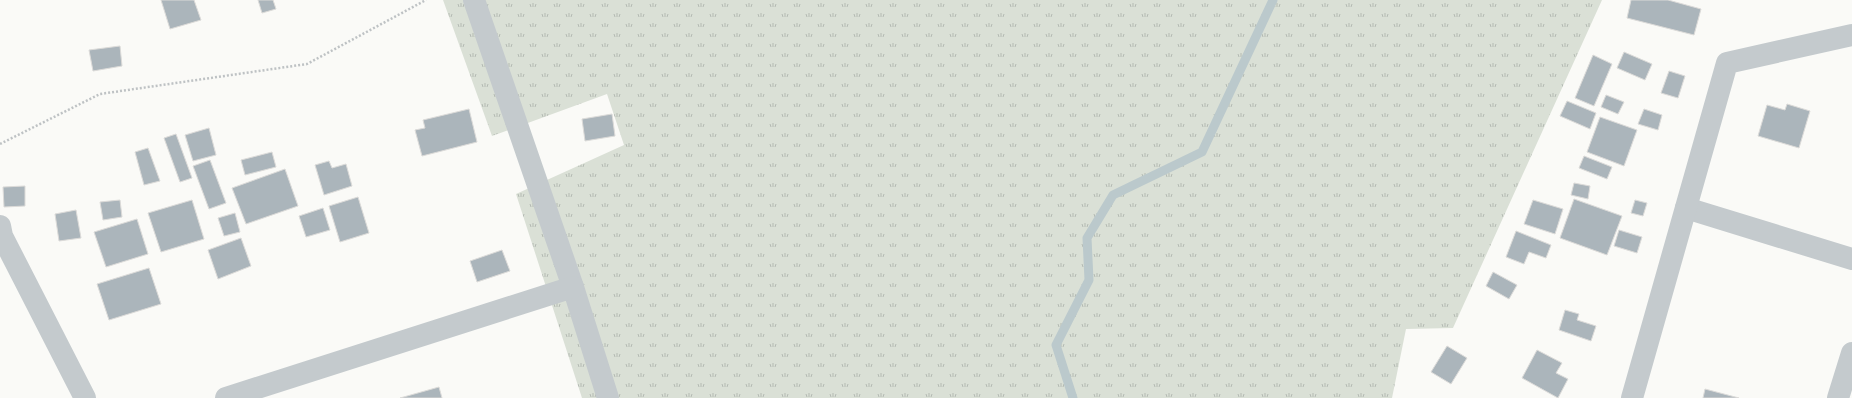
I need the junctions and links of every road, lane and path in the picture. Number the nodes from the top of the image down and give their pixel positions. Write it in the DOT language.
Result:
graph roads {
  1 [pos="426,0"];
  2 [pos="474,0"];
  3 [pos="1852,35"];
  4 [pos="0,144"];
  5 [pos="1686,208"];
  6 [pos="0,226"];
  7 [pos="1852,259"];
  8 [pos="573,287"];
  9 [pos="1852,353"];
  10 [pos="85,398"];
  11 [pos="226,398"];
  12 [pos="608,398"];
  13 [pos="1632,398"];
  14 [pos="1838,398"];
  1 -- 4 [label="path"];
  2 -- 8 [label="street"];
  3 -- 5 [label="street"];
  5 -- 7 [label="street"];
  5 -- 13 [label="street"];
  6 -- 10 [label="street"];
  8 -- 11 [label="street"];
  8 -- 12 [label="street"];
  9 -- 14 [label="street"];
}
